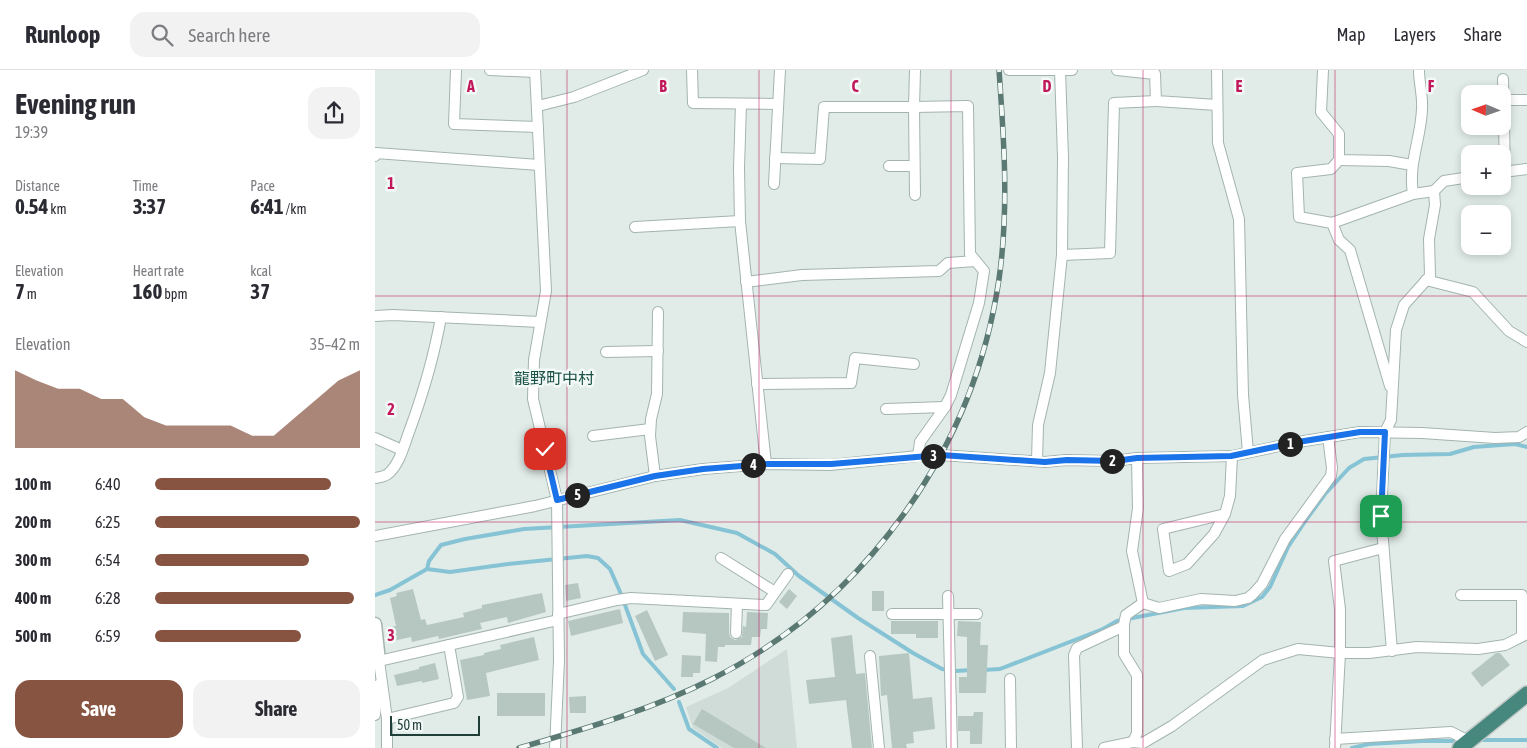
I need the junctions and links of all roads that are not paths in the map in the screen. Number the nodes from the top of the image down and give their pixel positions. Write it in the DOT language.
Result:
graph roads {
  1 [pos="456,70"];
  2 [pos="490,70"];
  3 [pos="643,70"];
  4 [pos="692,70"];
  5 [pos="779,70"];
  6 [pos="915,70"];
  7 [pos="1009,70"];
  8 [pos="1061,70"];
  9 [pos="1072,70"];
  10 [pos="1117,70"];
  11 [pos="1217,70"];
  12 [pos="1323,70"];
  13 [pos="1419,70"];
  14 [pos="535,71"];
  15 [pos="1503,79"];
  16 [pos="1503,85"];
  17 [pos="1511,100"];
  18 [pos="1527,100"];
  19 [pos="1155,102"];
  20 [pos="741,104"];
  21 [pos="778,104"];
  22 [pos="1217,105"];
  23 [pos="538,106"];
  24 [pos="914,107"];
  25 [pos="538,127"];
  26 [pos="375,156"];
  27 [pos="775,158"];
  28 [pos="1339,160"];
  29 [pos="539,165"];
  30 [pos="1412,165"];
  31 [pos="889,166"];
  32 [pos="915,166"];
  33 [pos="1527,169"];
  34 [pos="1511,171"];
  35 [pos="1461,178"];
  36 [pos="774,184"];
  37 [pos="1434,191"];
  38 [pos="1413,194"];
  39 [pos="915,195"];
  40 [pos="740,222"];
  41 [pos="1332,223"];
  42 [pos="635,227"];
  43 [pos="1062,255"];
  44 [pos="975,261"];
  45 [pos="1426,280"];
  46 [pos="747,282"];
  47 [pos="658,312"];
  48 [pos="375,316"];
  49 [pos="441,317"];
  50 [pos="540,322"];
  51 [pos="1527,342"];
  52 [pos="658,351"];
  53 [pos="606,352"];
  54 [pos="914,364"];
  55 [pos="757,384"];
  56 [pos="1392,392"];
  57 [pos="945,407"];
  58 [pos="886,409"];
  59 [pos="650,430"];
  60 [pos="1385,432"];
  61 [pos="1527,432"];
  62 [pos="593,436"];
  63 [pos="1327,437"];
  64 [pos="375,438"];
  65 [pos="402,450"];
  66 [pos="1248,452"];
  67 [pos="918,456"];
  68 [pos="1231,456"];
  69 [pos="1137,458"];
  70 [pos="1037,461"];
  71 [pos="766,464"];
  72 [pos="655,476"];
  73 [pos="375,478"];
  74 [pos="557,500"];
  75 [pos="1225,514"];
  76 [pos="375,536"];
  77 [pos="1383,548"];
  78 [pos="721,558"];
  79 [pos="788,574"];
  80 [pos="775,592"];
  81 [pos="1461,595"];
  82 [pos="948,596"];
  83 [pos="1143,603"];
  84 [pos="737,604"];
  85 [pos="892,614"];
  86 [pos="977,614"];
  87 [pos="948,615"];
  88 [pos="558,617"];
  89 [pos="375,624"];
  90 [pos="1124,626"];
  91 [pos="736,633"];
  92 [pos="1525,635"];
  93 [pos="449,645"];
  94 [pos="1392,651"];
  95 [pos="1340,653"];
  96 [pos="870,656"];
  97 [pos="377,662"];
  98 [pos="1010,679"];
  99 [pos="1527,694"];
  100 [pos="375,715"];
  101 [pos="387,719"];
  102 [pos="1133,742"];
  103 [pos="1335,743"];
  104 [pos="1464,744"];
  105 [pos="387,748"];
  106 [pos="555,748"];
  107 [pos="879,748"];
  108 [pos="952,748"];
  109 [pos="1011,748"];
  110 [pos="1077,748"];
  111 [pos="1104,748"];
  1 -- 25 [label="street"];
  2 -- 14 [label="street"];
  3 -- 23 [label="street"];
  4 -- 20 [label="street"];
  5 -- 21 [label="street"];
  6 -- 24 [label="street"];
  7 -- 8 [label="street"];
  8 -- 9 [label="street"];
  8 -- 43 [label="street"];
  10 -- 19 [label="street"];
  11 -- 22 [label="street"];
  12 -- 28 [label="street"];
  13 -- 30 [label="street"];
  14 -- 23 [label="street"];
  15 -- 16 [label="street"];
  17 -- 18 [label="street"];
  19 -- 22 [label="street"];
  19 -- 43 [label="street"];
  20 -- 21 [label="street"];
  20 -- 40 [label="street"];
  21 -- 27 [label="street"];
  22 -- 66 [label="street"];
  23 -- 25 [label="street"];
  24 -- 27 [label="street"];
  24 -- 32 [label="street"];
  24 -- 44 [label="street"];
  25 -- 29 [label="street"];
  26 -- 29 [label="street"];
  27 -- 36 [label="street"];
  28 -- 30 [label="street"];
  28 -- 41 [label="street"];
  29 -- 50 [label="street"];
  30 -- 38 [label="street"];
  31 -- 32 [label="street"];
  32 -- 39 [label="street"];
  33 -- 34 [label="street"];
  35 -- 37 [label="street"];
  37 -- 38 [label="street"];
  37 -- 45 [label="street"];
  38 -- 41 [label="street"];
  40 -- 42 [label="street"];
  40 -- 46 [label="street"];
  41 -- 56 [label="street"];
  43 -- 70 [label="street"];
  44 -- 46 [label="street"];
  44 -- 57 [label="street"];
  45 -- 51 [label="street"];
  45 -- 56 [label="street"];
  46 -- 55 [label="street"];
  47 -- 52 [label="street"];
  48 -- 49 [label="street"];
  49 -- 50 [label="street"];
  49 -- 65 [label="street"];
  50 -- 74 [label="street"];
  52 -- 53 [label="street"];
  52 -- 59 [label="street"];
  54 -- 55 [label="street"];
  55 -- 71 [label="street"];
  56 -- 60 [label="street"];
  57 -- 58 [label="street"];
  57 -- 67 [label="street"];
  59 -- 62 [label="street"];
  59 -- 72 [label="street"];
  60 -- 61 [label="street"];
  60 -- 63 [label="street"];
  60 -- 77 [label="street"];
  63 -- 66 [label="street"];
  63 -- 83 [label="street"];
  64 -- 65 [label="street"];
  65 -- 73 [label="street"];
  66 -- 68 [label="street"];
  67 -- 70 [label="street"];
  67 -- 71 [label="street"];
  68 -- 69 [label="street"];
  68 -- 75 [label="street"];
  69 -- 70 [label="street"];
  69 -- 83 [label="street"];
  71 -- 72 [label="street"];
  72 -- 74 [label="street"];
  74 -- 76 [label="street"];
  74 -- 88 [label="street"];
  75 -- 75 [label="street"];
  77 -- 94 [label="street"];
  77 -- 95 [label="street"];
  78 -- 80 [label="street"];
  79 -- 80 [label="street"];
  80 -- 84 [label="street"];
  81 -- 92 [label="street"];
  82 -- 87 [label="street"];
  83 -- 90 [label="street"];
  84 -- 88 [label="street"];
  84 -- 91 [label="street"];
  85 -- 87 [label="street"];
  86 -- 87 [label="street"];
  87 -- 108 [label="street"];
  88 -- 93 [label="street"];
  88 -- 106 [label="street"];
  89 -- 97 [label="street"];
  90 -- 102 [label="street"];
  90 -- 110 [label="street"];
  92 -- 94 [label="street"];
  93 -- 97 [label="street"];
  93 -- 101 [label="street"];
  94 -- 95 [label="street"];
  95 -- 102 [label="street"];
  95 -- 103 [label="street"];
  96 -- 107 [label="street"];
  97 -- 100 [label="street"];
  97 -- 101 [label="street"];
  98 -- 109 [label="street"];
  99 -- 104 [label="highway"];
  101 -- 105 [label="street"];
  102 -- 111 [label="street"];
  103 -- 104 [label="street"];
}
